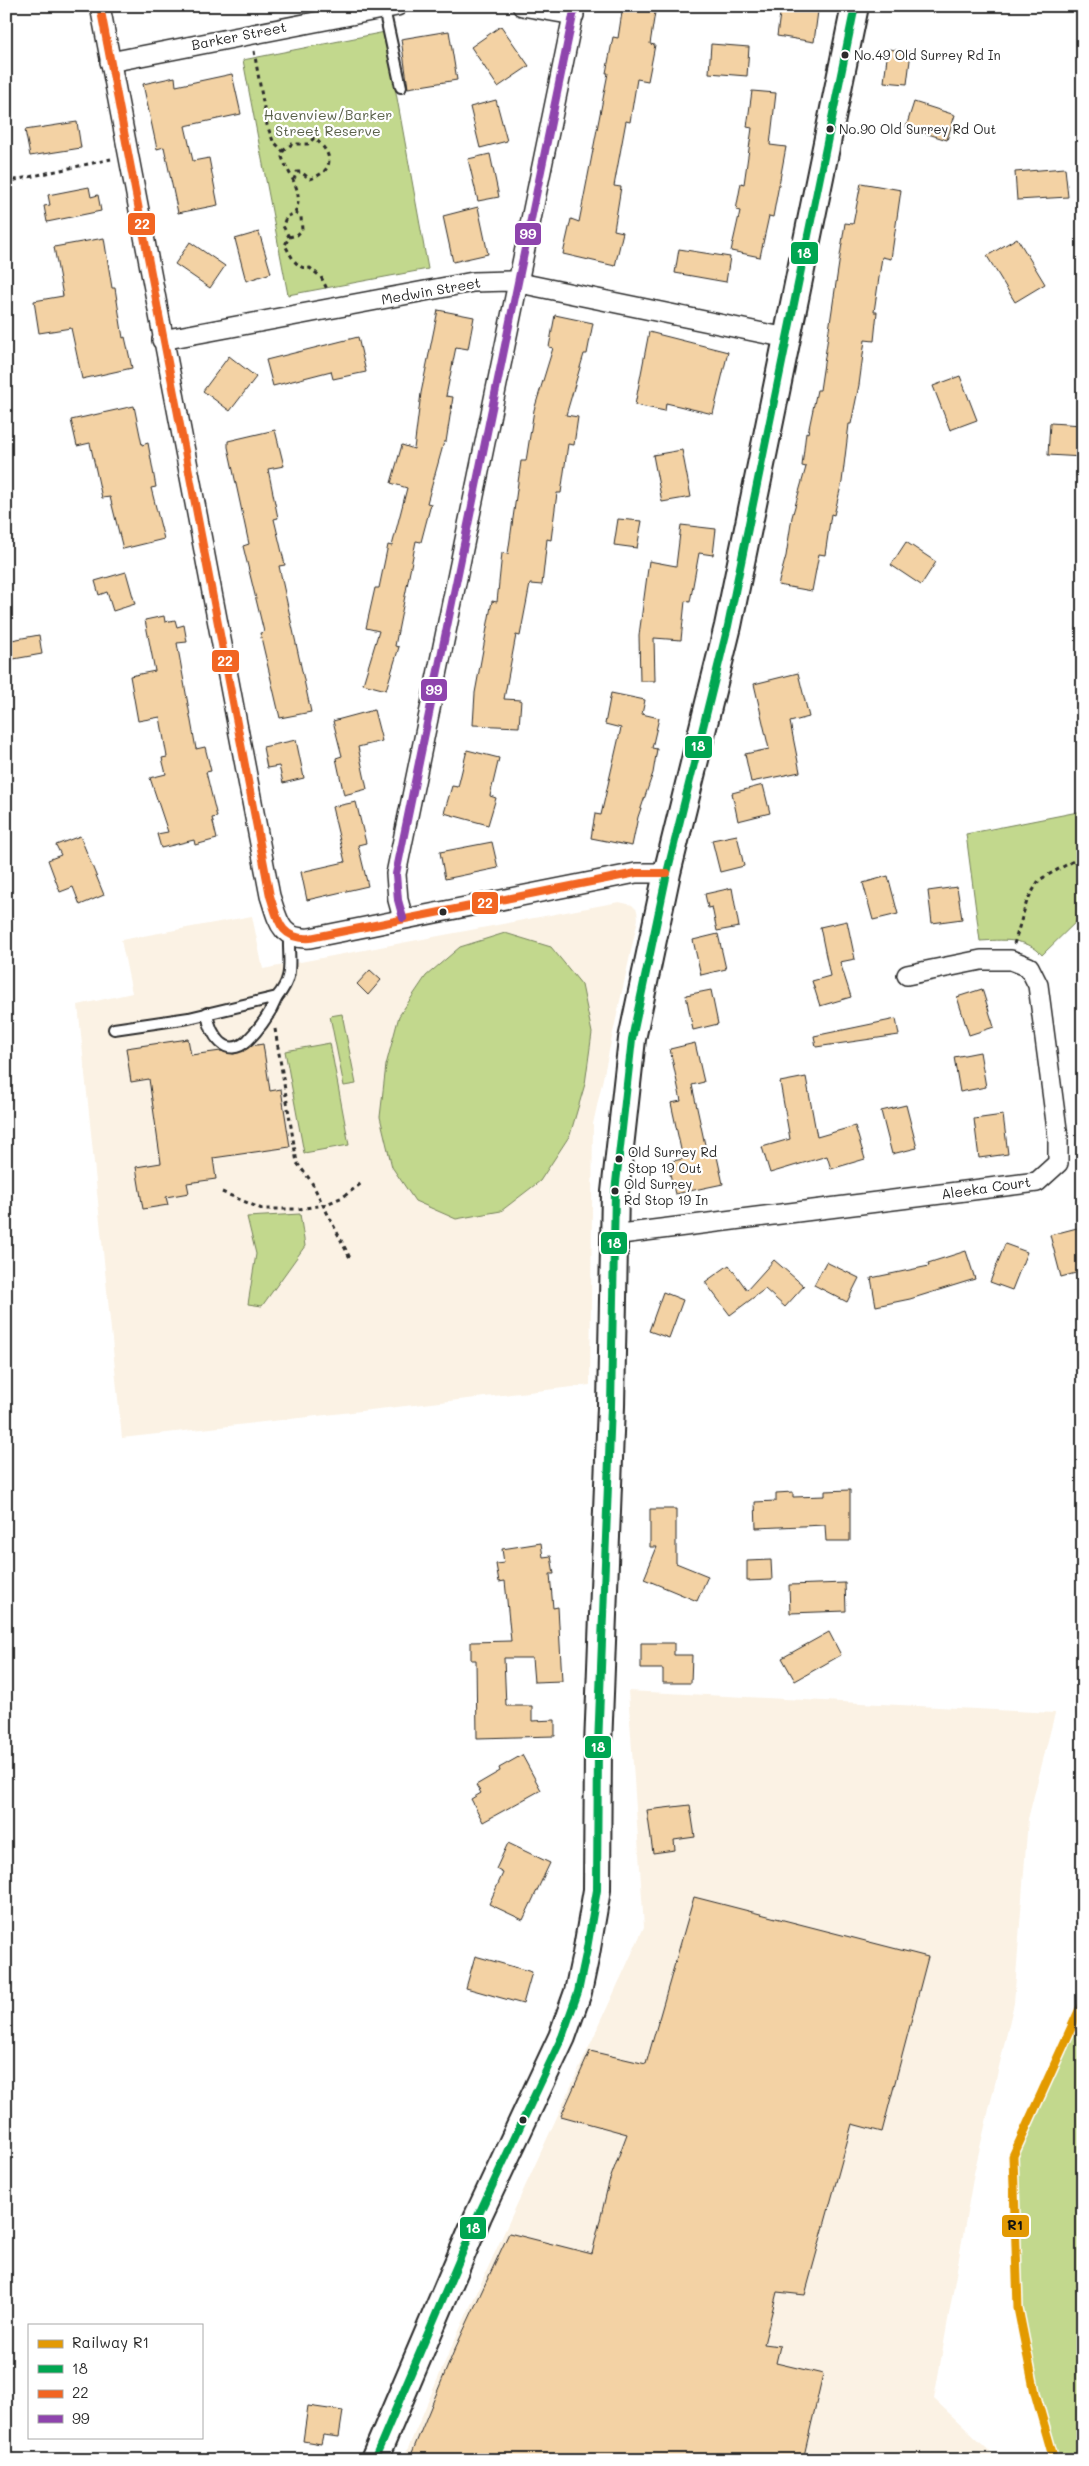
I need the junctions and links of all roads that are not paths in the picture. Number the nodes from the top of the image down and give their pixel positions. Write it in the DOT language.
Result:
graph roads {
  1 [pos="100,6"];
  2 [pos="522,6"];
  3 [pos="855,6"];
  4 [pos="390,8"];
  5 [pos="574,11"];
  6 [pos="110,62"];
  7 [pos="401,88"];
  8 [pos="518,282"];
  9 [pos="788,338"];
  10 [pos="162,340"];
  11 [pos="668,873"];
  12 [pos="403,918"];
  13 [pos="289,936"];
  14 [pos="907,975"];
  15 [pos="276,997"];
  16 [pos="208,1013"];
  17 [pos="114,1029"];
  18 [pos="614,1235"];
  19 [pos="374,2460"];
  1 -- 6 [label="street"];
  2 -- 5 [label="street"];
  3 -- 9 [label="main road"];
  4 -- 6 [label="street, Barker Street"];
  4 -- 7 [label="lane"];
  5 -- 8 [label="street"];
  6 -- 10 [label="street"];
  8 -- 9 [label="street, Medwin Street"];
  8 -- 10 [label="street, Medwin Street"];
  8 -- 12 [label="street"];
  9 -- 11 [label="main road"];
  10 -- 13 [label="street"];
  11 -- 12 [label="street"];
  11 -- 18 [label="main road"];
  12 -- 13 [label="street"];
  13 -- 15 [label="lane"];
  14 -- 18 [label="street, Aleeka Court"];
  15 -- 16 [label="lane"];
  15 -- 16 [label="lane"];
  16 -- 17 [label="lane"];
  18 -- 19 [label="main road"];
}
